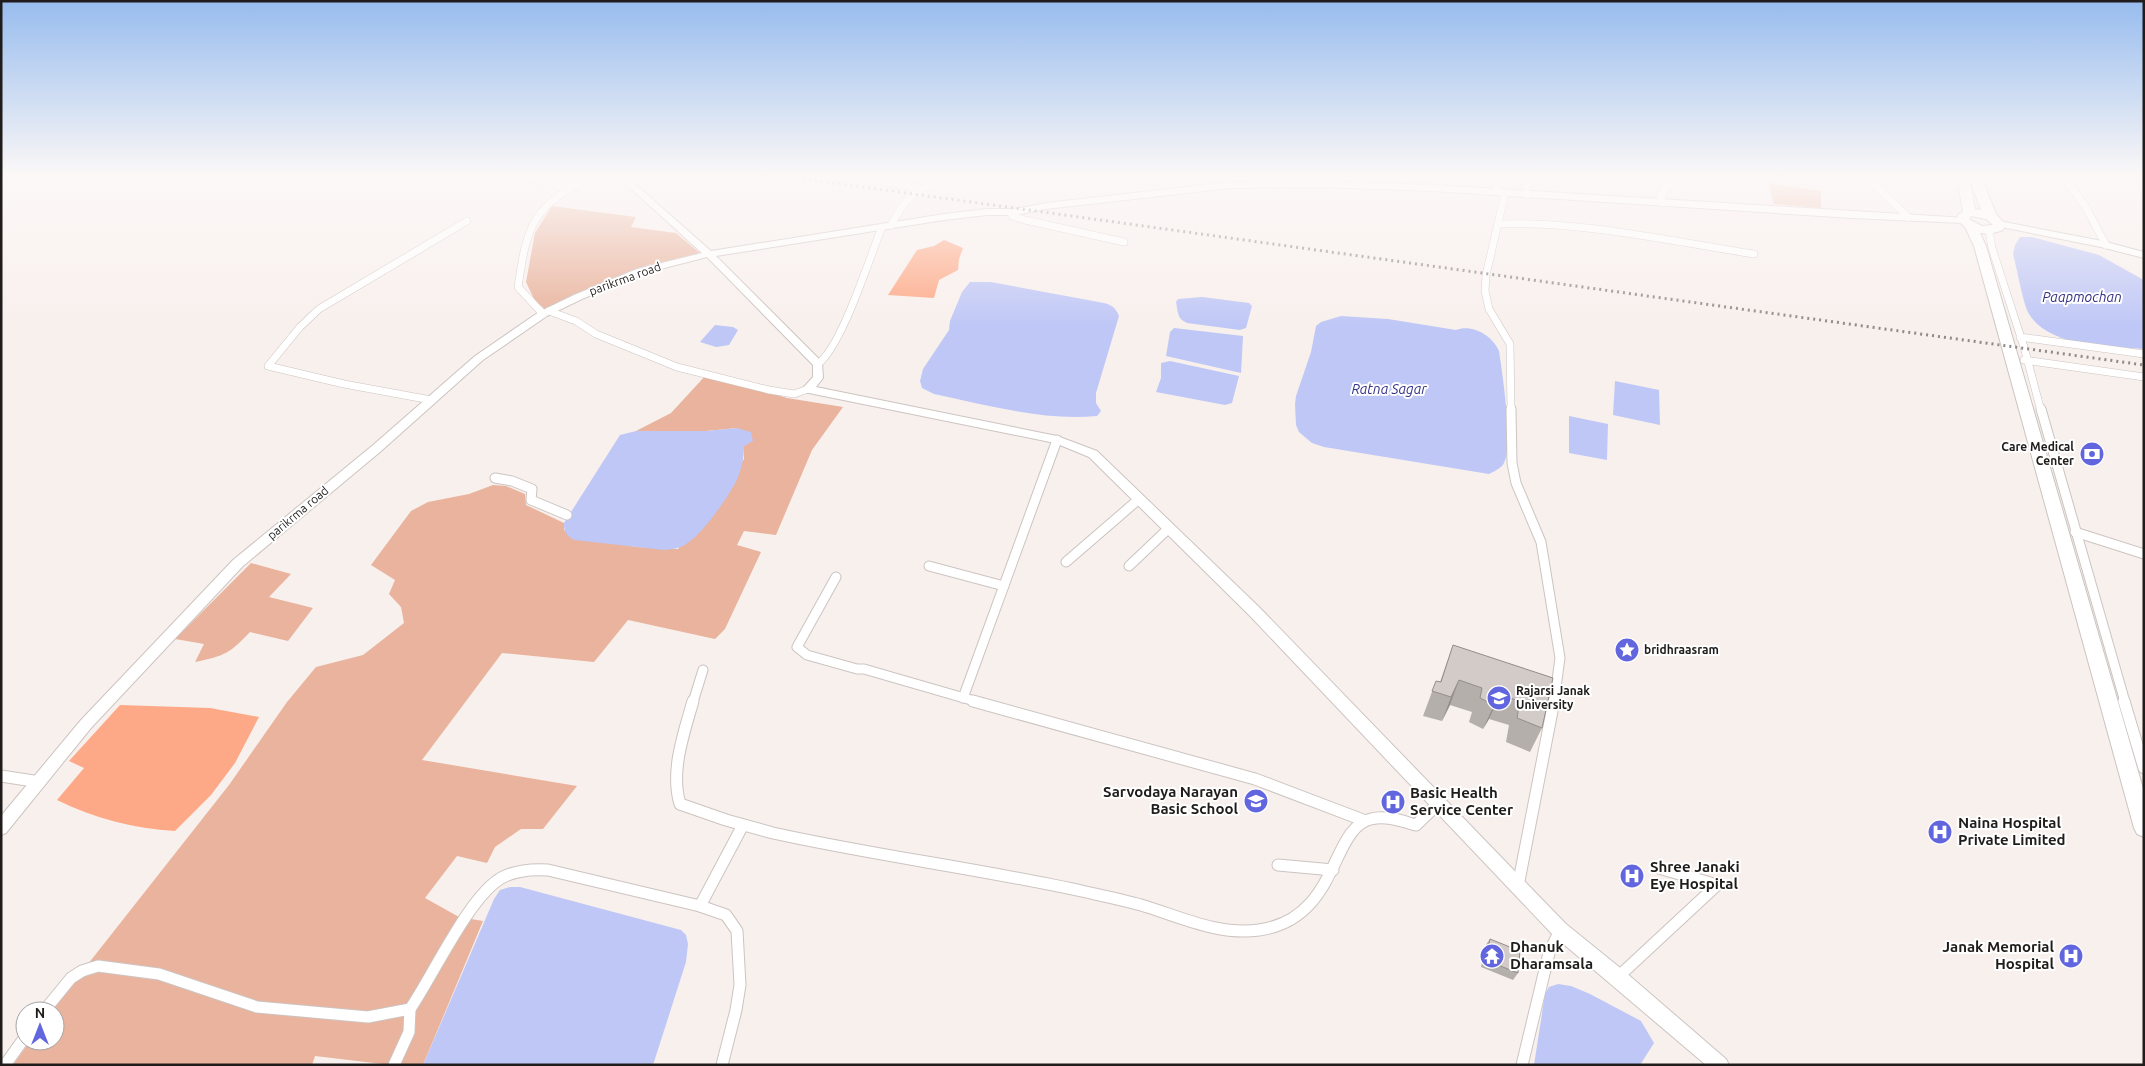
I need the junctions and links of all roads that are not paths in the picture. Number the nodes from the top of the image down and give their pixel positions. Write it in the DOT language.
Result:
graph roads {
  1 [pos="886,226"];
  2 [pos="457,227"];
  3 [pos="532,227"];
  4 [pos="678,227"];
  5 [pos="881,227"];
  6 [pos="1058,227"];
  7 [pos="1497,227"];
  8 [pos="1564,227"];
  9 [pos="1971,227"];
  10 [pos="1993,227"];
  11 [pos="2012,227"];
  12 [pos="2096,227"];
  13 [pos="1124,242"];
  14 [pos="2106,245"];
  15 [pos="709,254"];
  16 [pos="1754,254"];
  17 [pos="2144,255"];
  18 [pos="546,312"];
  19 [pos="2020,337"];
  20 [pos="2144,354"];
  21 [pos="2019,359"];
  22 [pos="818,364"];
  23 [pos="2144,377"];
  24 [pos="808,389"];
  25 [pos="431,400"];
  26 [pos="1057,440"];
  27 [pos="494,478"];
  28 [pos="1139,499"];
  29 [pos="567,515"];
  30 [pos="1169,528"];
  31 [pos="2075,532"];
  32 [pos="2144,554"];
  33 [pos="1066,562"];
  34 [pos="929,566"];
  35 [pos="1129,566"];
  36 [pos="836,576"];
  37 [pos="1004,586"];
  38 [pos="702,670"];
  39 [pos="964,698"];
  40 [pos="2144,768"];
  41 [pos="1,776"];
  42 [pos="40,782"];
  43 [pos="1439,803"];
  44 [pos="1363,820"];
  45 [pos="743,825"];
  46 [pos="1,828"];
  47 [pos="2144,828"];
  48 [pos="1278,866"];
  49 [pos="1659,868"];
  50 [pos="1333,870"];
  51 [pos="1518,886"];
  52 [pos="700,906"];
  53 [pos="1560,930"];
  54 [pos="1618,977"];
  55 [pos="52,1001"];
  56 [pos="410,1009"];
  57 [pos="15,1051"];
  58 [pos="5,1065"];
  59 [pos="394,1065"];
  60 [pos="722,1065"];
  61 [pos="1522,1065"];
  62 [pos="1720,1065"];
  1 -- 22 [label="street"];
  2 -- 25 [label="street"];
  3 -- 18 [label="street"];
  4 -- 15 [label="street"];
  5 -- 15 [label="street, parikrma road"];
  6 -- 13 [label="street"];
  7 -- 51 [label="street"];
  8 -- 16 [label="street"];
  9 -- 21 [label="highway"];
  10 -- 19 [label="street"];
  11 -- 14 [label="street"];
  12 -- 14 [label="street"];
  14 -- 17 [label="street"];
  15 -- 18 [label="street, parikrma road"];
  15 -- 22 [label="street"];
  18 -- 24 [label="street"];
  18 -- 25 [label="street, parikrma road"];
  19 -- 20 [label="street"];
  19 -- 21 [label="street"];
  21 -- 23 [label="street"];
  21 -- 31 [label="street"];
  21 -- 47 [label="highway"];
  22 -- 24 [label="street"];
  24 -- 26 [label="street"];
  25 -- 42 [label="street, parikrma road"];
  26 -- 28 [label="street"];
  26 -- 37 [label="street"];
  27 -- 29 [label="street"];
  28 -- 30 [label="street"];
  28 -- 33 [label="street"];
  30 -- 35 [label="street"];
  30 -- 43 [label="street"];
  31 -- 32 [label="street"];
  31 -- 40 [label="street"];
  34 -- 37 [label="street"];
  36 -- 39 [label="street"];
  37 -- 39 [label="street"];
  38 -- 45 [label="street"];
  39 -- 44 [label="street"];
  41 -- 42 [label="street"];
  42 -- 46 [label="street, parikrma road"];
  43 -- 44 [label="street"];
  43 -- 51 [label="street"];
  44 -- 50 [label="street"];
  45 -- 50 [label="street"];
  45 -- 52 [label="street"];
  48 -- 50 [label="street"];
  49 -- 54 [label="street"];
  51 -- 53 [label="street"];
  52 -- 56 [label="street"];
  52 -- 60 [label="street"];
  53 -- 54 [label="street"];
  53 -- 61 [label="street"];
  54 -- 62 [label="street"];
  55 -- 56 [label="street"];
  56 -- 59 [label="street"];
  57 -- 58 [label="street"];
}
